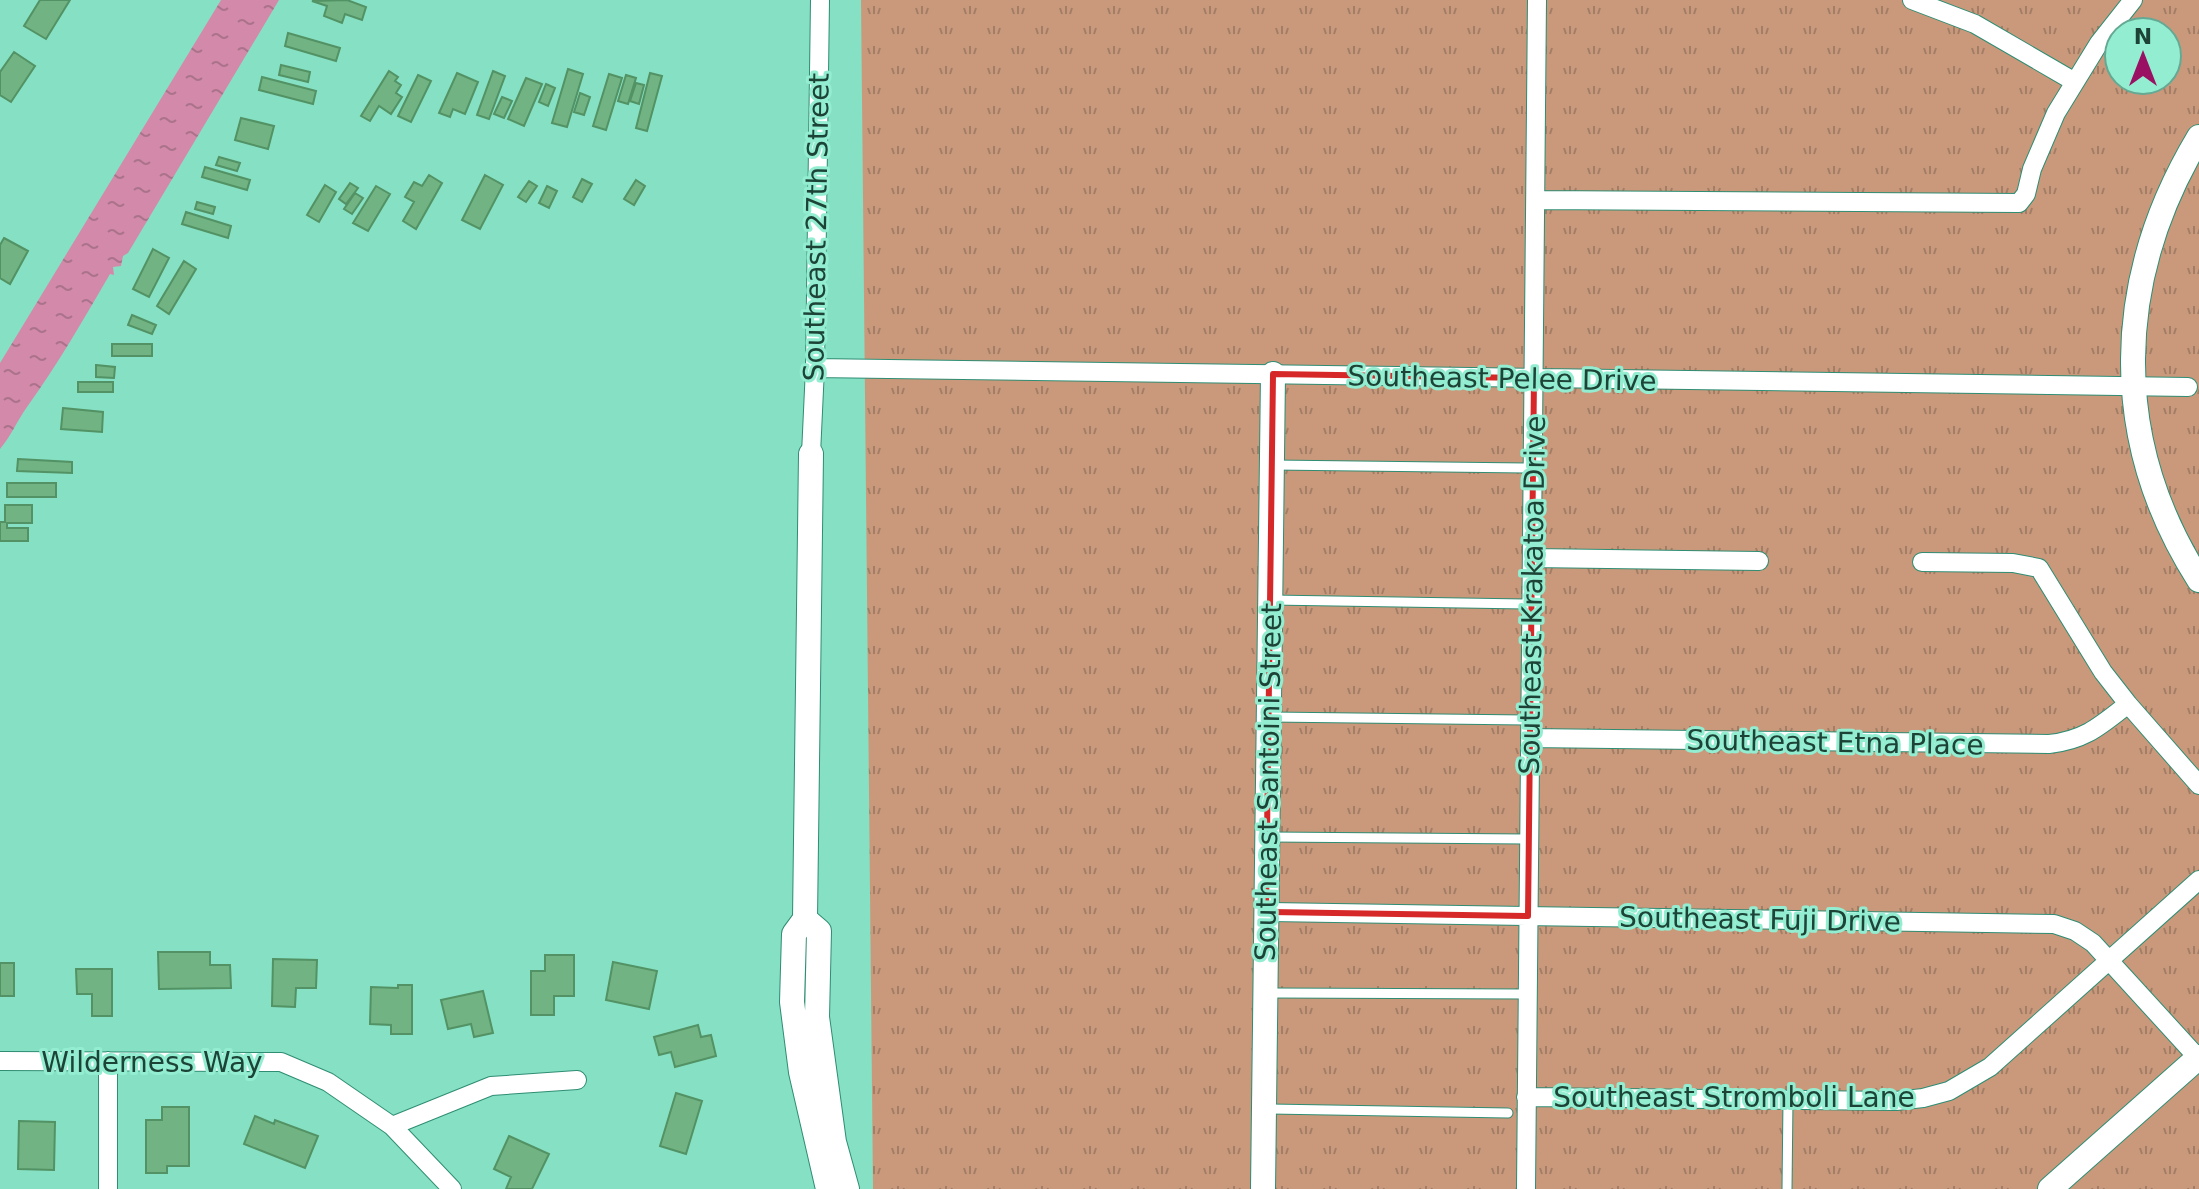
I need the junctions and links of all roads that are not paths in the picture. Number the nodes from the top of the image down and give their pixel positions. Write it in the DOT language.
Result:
graph roads {
  1 [pos="820,0"];
  2 [pos="1537,0"];
  3 [pos="1912,0"];
  4 [pos="2133,0"];
  5 [pos="2075,82"];
  6 [pos="2199,137"];
  7 [pos="1536,200"];
  8 [pos="815,368"];
  9 [pos="1273,374"];
  10 [pos="1534,378"];
  11 [pos="2133,386"];
  12 [pos="2188,387"];
  13 [pos="811,454"];
  14 [pos="1272,465"];
  15 [pos="1533,468"];
  16 [pos="1532,558"];
  17 [pos="1759,561"];
  18 [pos="1922,562"];
  19 [pos="2199,580"];
  20 [pos="1270,600"];
  21 [pos="1532,604"];
  22 [pos="2128,704"];
  23 [pos="1268,717"];
  24 [pos="1530,729"];
  25 [pos="2199,785"];
  26 [pos="1267,837"];
  27 [pos="1529,839"];
  28 [pos="2199,880"];
  29 [pos="1266,912"];
  30 [pos="1528,916"];
  31 [pos="805,919"];
  32 [pos="2110,959"];
  33 [pos="1265,993"];
  34 [pos="1528,994"];
  35 [pos="2199,1058"];
  36 [pos="0,1061"];
  37 [pos="108,1061"];
  38 [pos="577,1080"];
  39 [pos="1526,1097"];
  40 [pos="1788,1100"];
  41 [pos="1264,1109"];
  42 [pos="1508,1113"];
  43 [pos="392,1126"];
  44 [pos="108,1189"];
  45 [pos="452,1189"];
  46 [pos="828,1189"];
  47 [pos="847,1189"];
  48 [pos="1263,1189"];
  49 [pos="1526,1189"];
  50 [pos="1787,1189"];
  51 [pos="2050,1189"];
  1 -- 8 [label="street, Southeast 27th Street"];
  2 -- 7 [label="street, Southeast Krakatoa Drive"];
  3 -- 5 [label="street"];
  4 -- 5 [label="street"];
  5 -- 7 [label="street"];
  6 -- 11 [label="street"];
  7 -- 10 [label="street, Southeast Krakatoa Drive"];
  8 -- 9 [label="street, Southeast Pelee Drive"];
  8 -- 13 [label="street, Southeast 27th Street"];
  9 -- 10 [label="street, Southeast Pelee Drive"];
  9 -- 14 [label="street, Southeast Santoini Street"];
  10 -- 11 [label="street, Southeast Pelee Drive"];
  10 -- 15 [label="street, Southeast Krakatoa Drive"];
  11 -- 12 [label="street, Southeast Pelee Drive"];
  11 -- 19 [label="street"];
  13 -- 31 [label="street"];
  14 -- 15 [label="lane"];
  14 -- 20 [label="street, Southeast Santoini Street"];
  15 -- 16 [label="street, Southeast Krakatoa Drive"];
  16 -- 17 [label="street"];
  16 -- 21 [label="street, Southeast Krakatoa Drive"];
  18 -- 22 [label="street"];
  20 -- 21 [label="lane"];
  20 -- 23 [label="street, Southeast Santoini Street"];
  21 -- 24 [label="street, Southeast Krakatoa Drive"];
  22 -- 24 [label="street, Southeast Etna Place"];
  22 -- 25 [label="street"];
  23 -- 24 [label="lane"];
  23 -- 26 [label="street, Southeast Santoini Street"];
  24 -- 27 [label="street, Southeast Krakatoa Drive"];
  26 -- 27 [label="lane"];
  26 -- 29 [label="street, Southeast Santoini Street"];
  27 -- 30 [label="street, Southeast Krakatoa Drive"];
  28 -- 32 [label="street, Southeast Stromboli Lane"];
  29 -- 30 [label="street, Southeast Fuji Drive"];
  29 -- 33 [label="street, Southeast Santoini Street"];
  30 -- 32 [label="street, Southeast Fuji Drive"];
  30 -- 34 [label="street, Southeast Krakatoa Drive"];
  31 -- 46 [label="street"];
  31 -- 47 [label="street"];
  32 -- 35 [label="street, Southeast Fuji Drive"];
  32 -- 40 [label="street, Southeast Stromboli Lane"];
  33 -- 34 [label="lane"];
  33 -- 41 [label="street, Southeast Santoini Street"];
  34 -- 39 [label="street, Southeast Krakatoa Drive"];
  35 -- 51 [label="street"];
  36 -- 37 [label="street, Wilderness Way"];
  37 -- 43 [label="street, Wilderness Way"];
  37 -- 44 [label="street"];
  38 -- 43 [label="street"];
  39 -- 40 [label="street, Southeast Stromboli Lane"];
  39 -- 49 [label="street, Southeast Krakatoa Drive"];
  40 -- 50 [label="lane"];
  41 -- 42 [label="lane"];
  41 -- 48 [label="street, Southeast Santoini Street"];
  43 -- 45 [label="street, Wilderness Way"];
}
